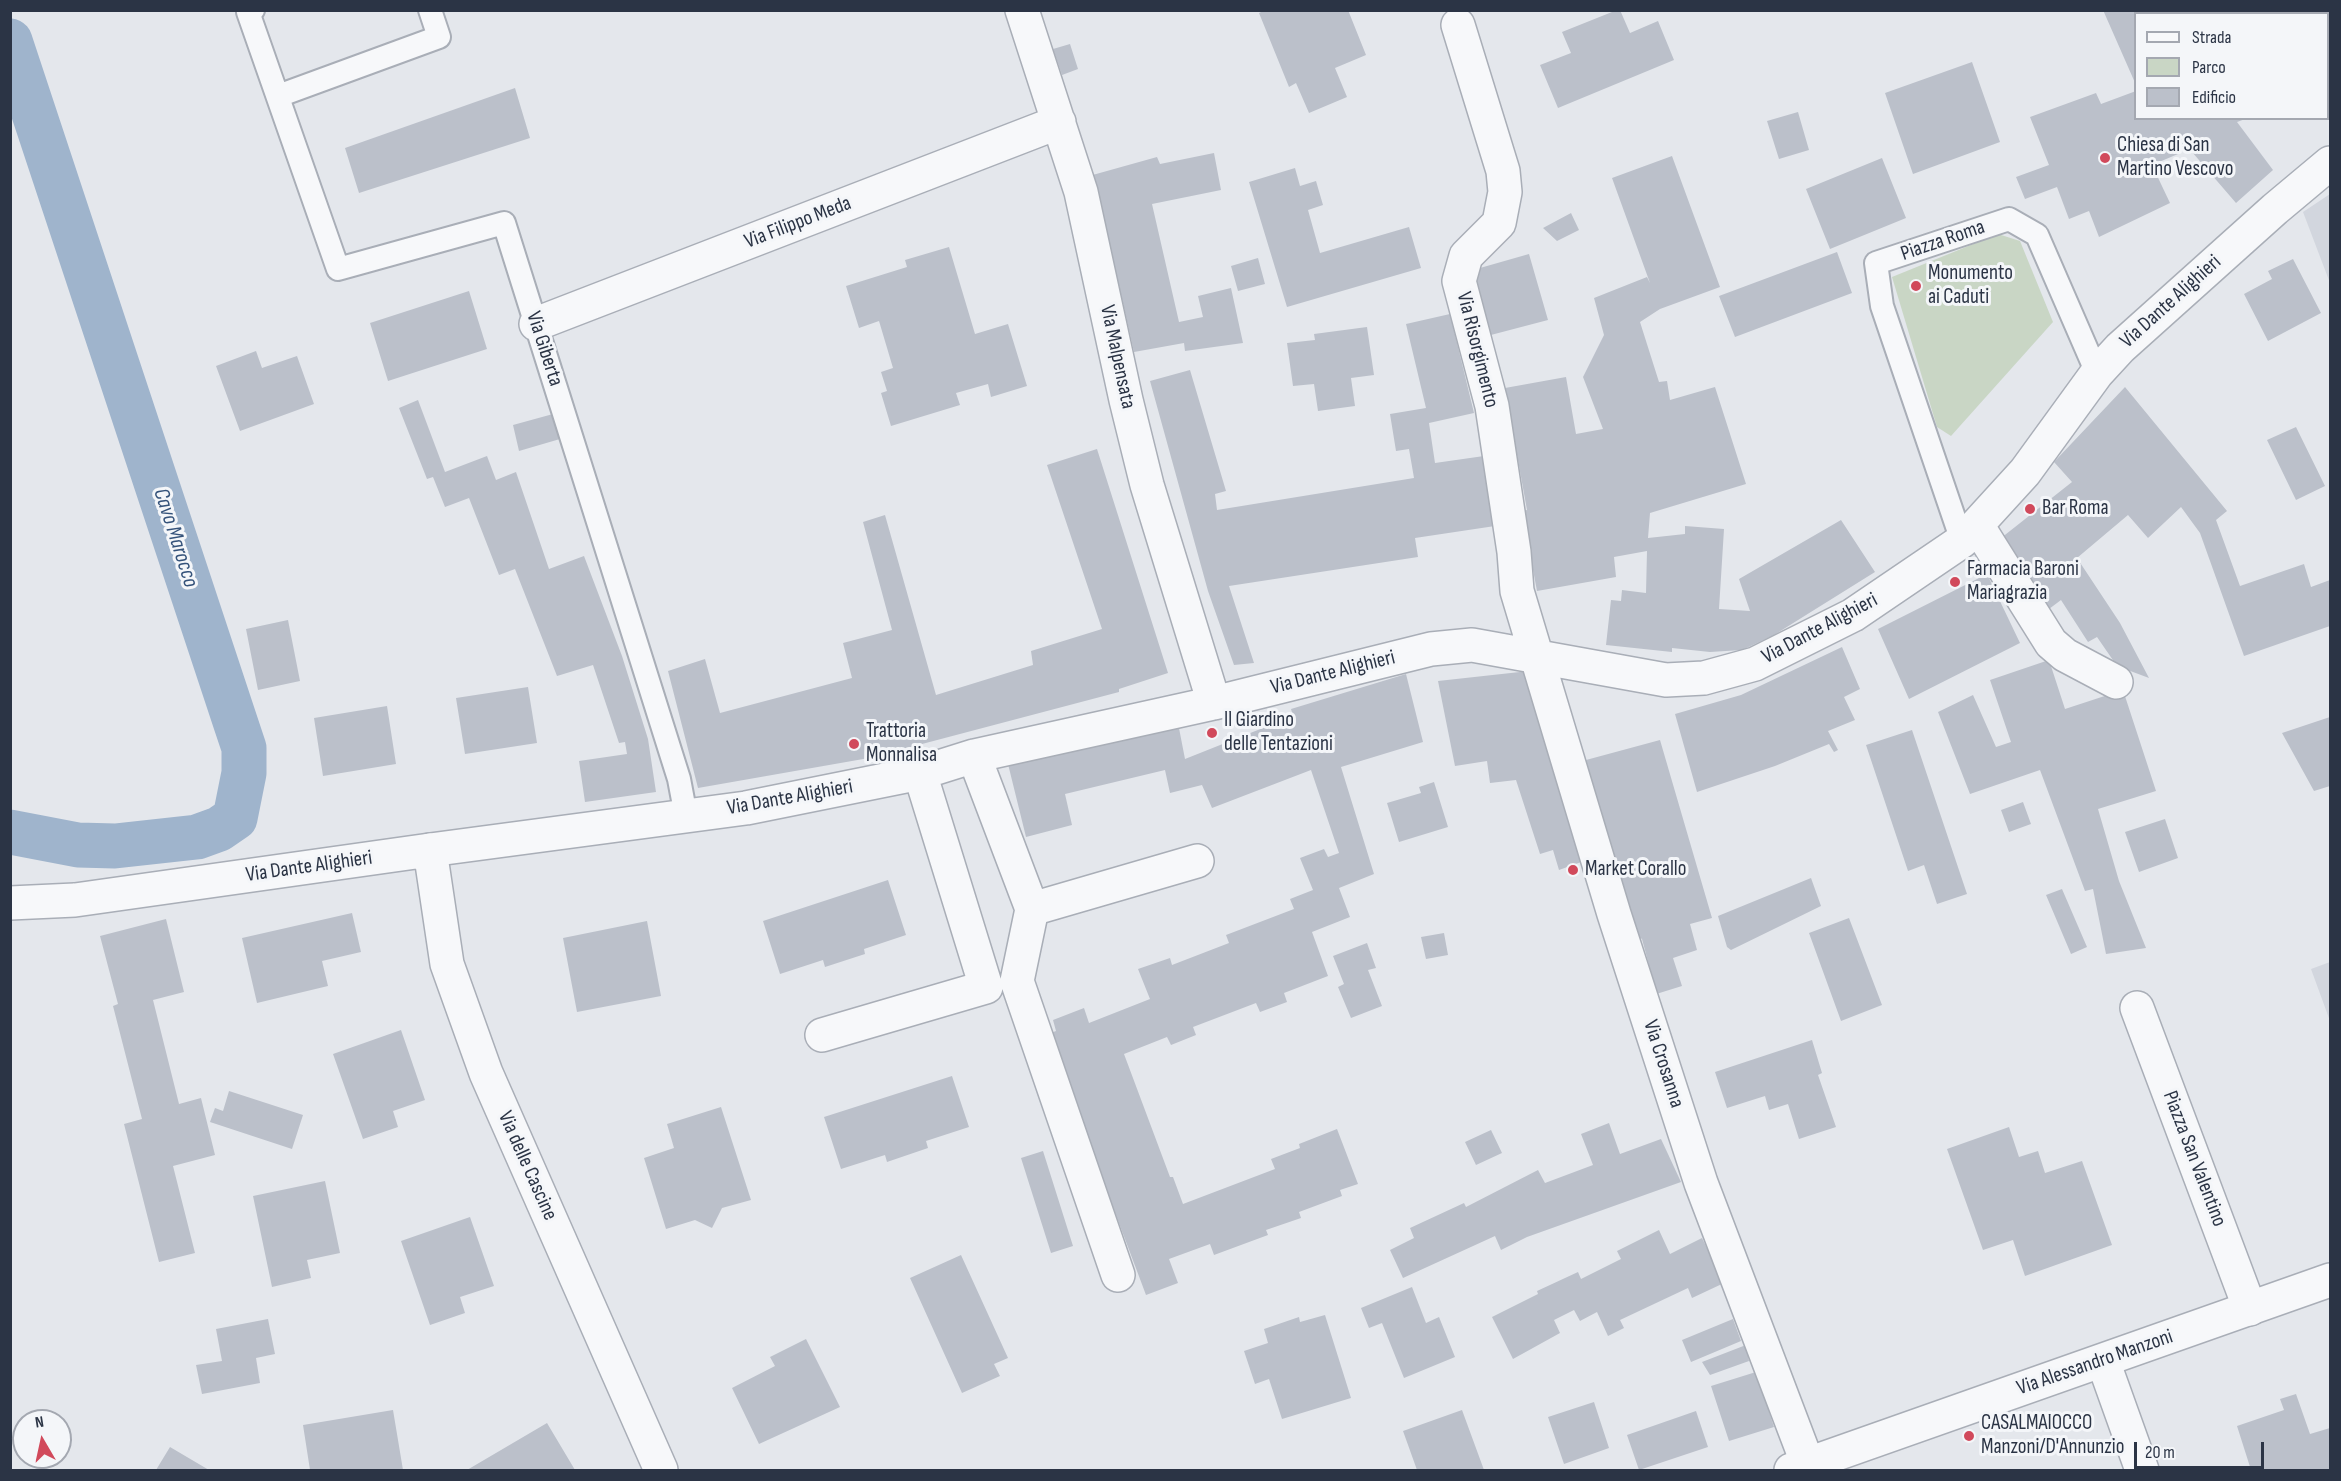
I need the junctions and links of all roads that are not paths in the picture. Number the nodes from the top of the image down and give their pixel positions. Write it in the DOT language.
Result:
graph roads {
  1 [pos="253,10"];
  2 [pos="430,10"];
  3 [pos="1022,10"];
  4 [pos="1458,25"];
  5 [pos="278,96"];
  6 [pos="1059,122"];
  7 [pos="2331,164"];
  8 [pos="536,324"];
  9 [pos="2097,373"];
  10 [pos="1969,533"];
  11 [pos="1539,657"];
  12 [pos="2116,682"];
  13 [pos="1214,703"];
  14 [pos="974,756"];
  15 [pos="920,773"];
  16 [pos="686,816"];
  17 [pos="430,850"];
  18 [pos="1197,861"];
  19 [pos="10,903"];
  20 [pos="1032,909"];
  21 [pos="2137,1008"];
  22 [pos="822,1035"];
  23 [pos="1118,1275"];
  24 [pos="2331,1280"];
  25 [pos="2250,1309"];
  26 [pos="2103,1361"];
  27 [pos="1803,1468"];
  28 [pos="661,1470"];
  29 [pos="2142,1470"];
  1 -- 5 [label="lane, Via Giberta"];
  2 -- 5 [label="lane"];
  3 -- 6 [label="street, Via Malpensata"];
  4 -- 11 [label="street, Via Risorgimento"];
  5 -- 8 [label="lane, Via Giberta"];
  6 -- 8 [label="street, Via Filippo Meda"];
  6 -- 13 [label="street, Via Malpensata"];
  7 -- 9 [label="street, Via Dante Alighieri"];
  8 -- 16 [label="lane, Via Giberta"];
  9 -- 10 [label="street, Via Dante Alighieri"];
  9 -- 10 [label="lane, Piazza Roma"];
  10 -- 11 [label="street, Via Dante Alighieri"];
  10 -- 12 [label="street"];
  11 -- 13 [label="street, Via Dante Alighieri"];
  11 -- 27 [label="street, Via Crosanna"];
  13 -- 14 [label="street, Via Dante Alighieri"];
  14 -- 15 [label="street, Via Dante Alighieri"];
  14 -- 20 [label="street"];
  15 -- 16 [label="street, Via Dante Alighieri"];
  15 -- 22 [label="street"];
  16 -- 17 [label="street, Via Dante Alighieri"];
  17 -- 19 [label="street, Via Dante Alighieri"];
  17 -- 28 [label="street, Via delle Cascine"];
  18 -- 20 [label="street"];
  20 -- 23 [label="street"];
  21 -- 25 [label="street, Piazza San Valentino"];
  24 -- 25 [label="street, Via Alessandro Manzoni"];
  25 -- 26 [label="street, Via Alessandro Manzoni"];
  26 -- 27 [label="street, Via Alessandro Manzoni"];
  26 -- 29 [label="street"];
}
